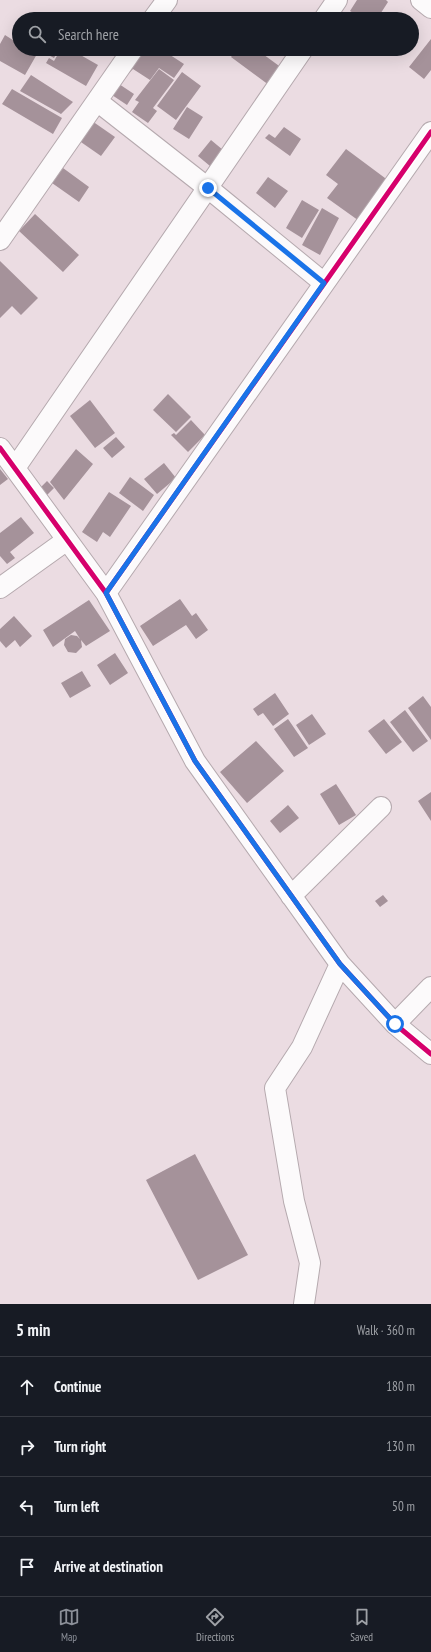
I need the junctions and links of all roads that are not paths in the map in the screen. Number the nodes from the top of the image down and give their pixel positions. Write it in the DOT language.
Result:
graph roads {
  1 [pos="166,0"];
  2 [pos="337,0"];
  3 [pos="421,0"];
  4 [pos="431,8"];
  5 [pos="158,12"];
  6 [pos="329,12"];
  7 [pos="128,56"];
  8 [pos="299,56"];
  9 [pos="96,101"];
  10 [pos="431,132"];
  11 [pos="208,188"];
  12 [pos="0,240"];
  13 [pos="324,283"];
  14 [pos="0,448"];
  15 [pos="15,468"];
  16 [pos="67,540"];
  17 [pos="0,588"];
  18 [pos="106,593"];
  19 [pos="381,807"];
  20 [pos="291,896"];
  21 [pos="340,964"];
  22 [pos="431,987"];
  23 [pos="395,1024"];
  24 [pos="431,1054"];
  25 [pos="304,1304"];
  1 -- 5 [label="street"];
  2 -- 6 [label="street"];
  3 -- 4 [label="street"];
  7 -- 9 [label="street"];
  8 -- 11 [label="street"];
  9 -- 11 [label="street"];
  9 -- 12 [label="street"];
  10 -- 13 [label="street"];
  11 -- 13 [label="street"];
  11 -- 15 [label="street"];
  13 -- 18 [label="street"];
  14 -- 15 [label="street"];
  15 -- 16 [label="street"];
  16 -- 17 [label="street"];
  16 -- 18 [label="street"];
  18 -- 20 [label="street"];
  19 -- 20 [label="street"];
  20 -- 21 [label="street"];
  21 -- 23 [label="street"];
  21 -- 25 [label="street"];
  22 -- 23 [label="street"];
  23 -- 24 [label="street"];
}
